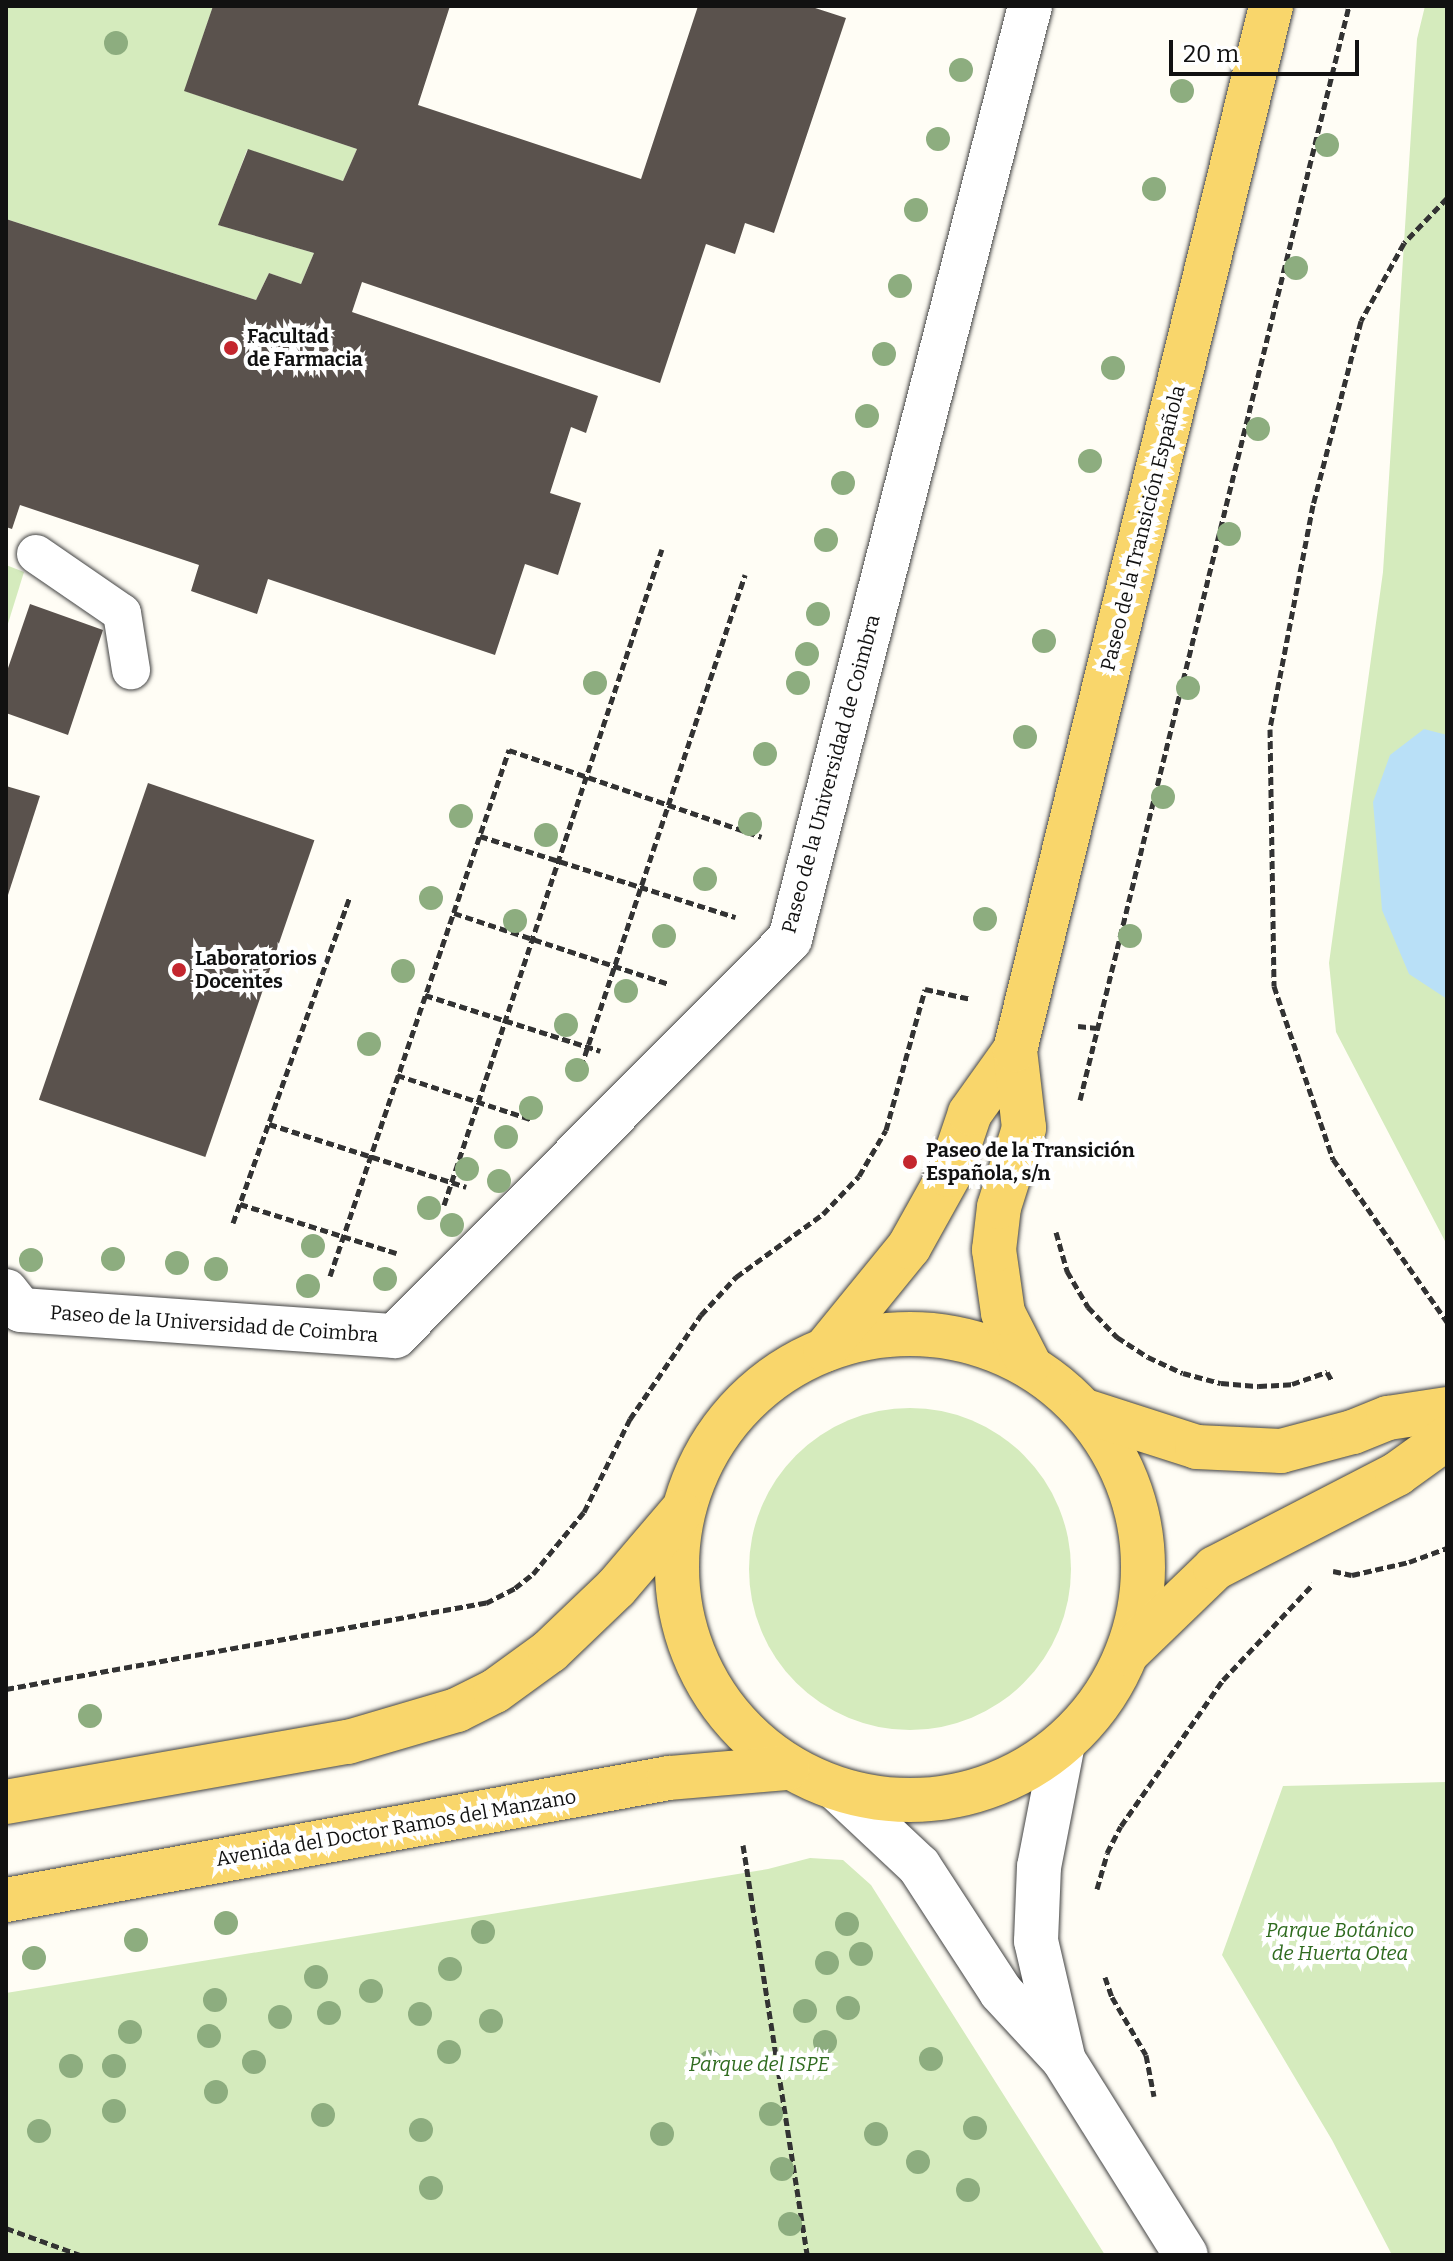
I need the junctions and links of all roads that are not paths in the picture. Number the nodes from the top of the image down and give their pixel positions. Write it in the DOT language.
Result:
graph roads {
  1 [pos="1030,6"];
  2 [pos="1271,6"];
  3 [pos="36,554"];
  4 [pos="131,670"];
  5 [pos="1015,1050"];
  6 [pos="6,1291"];
  7 [pos="825,1350"];
  8 [pos="1029,1364"];
  9 [pos="1447,1409"];
  10 [pos="1085,1411"];
  11 [pos="1447,1438"];
  12 [pos="680,1513"];
  13 [pos="1127,1653"];
  14 [pos="1063,1744"];
  15 [pos="788,1768"];
  16 [pos="838,1790"];
  17 [pos="6,1802"];
  18 [pos="6,1900"];
  19 [pos="1063,2059"];
  20 [pos="1186,2255"];
  1 -- 6 [label="street, Paseo de la Universidad de Coimbra"];
  2 -- 5 [label="main road, Paseo de la Transición Española"];
  3 -- 4 [label="lane"];
  5 -- 7 [label="main road, Paseo de la Transición Española"];
  5 -- 8 [label="main road, Paseo de la Transición Española"];
  7 -- 8 [label="main road"];
  7 -- 12 [label="main road"];
  8 -- 10 [label="main road"];
  9 -- 10 [label="main road"];
  10 -- 13 [label="main road"];
  11 -- 13 [label="main road"];
  12 -- 15 [label="main road"];
  12 -- 17 [label="main road"];
  13 -- 14 [label="main road"];
  14 -- 16 [label="main road"];
  14 -- 19 [label="street"];
  15 -- 16 [label="main road"];
  15 -- 18 [label="main road, Avenida del Doctor Ramos del Manzano"];
  16 -- 19 [label="street"];
  19 -- 20 [label="street"];
}
